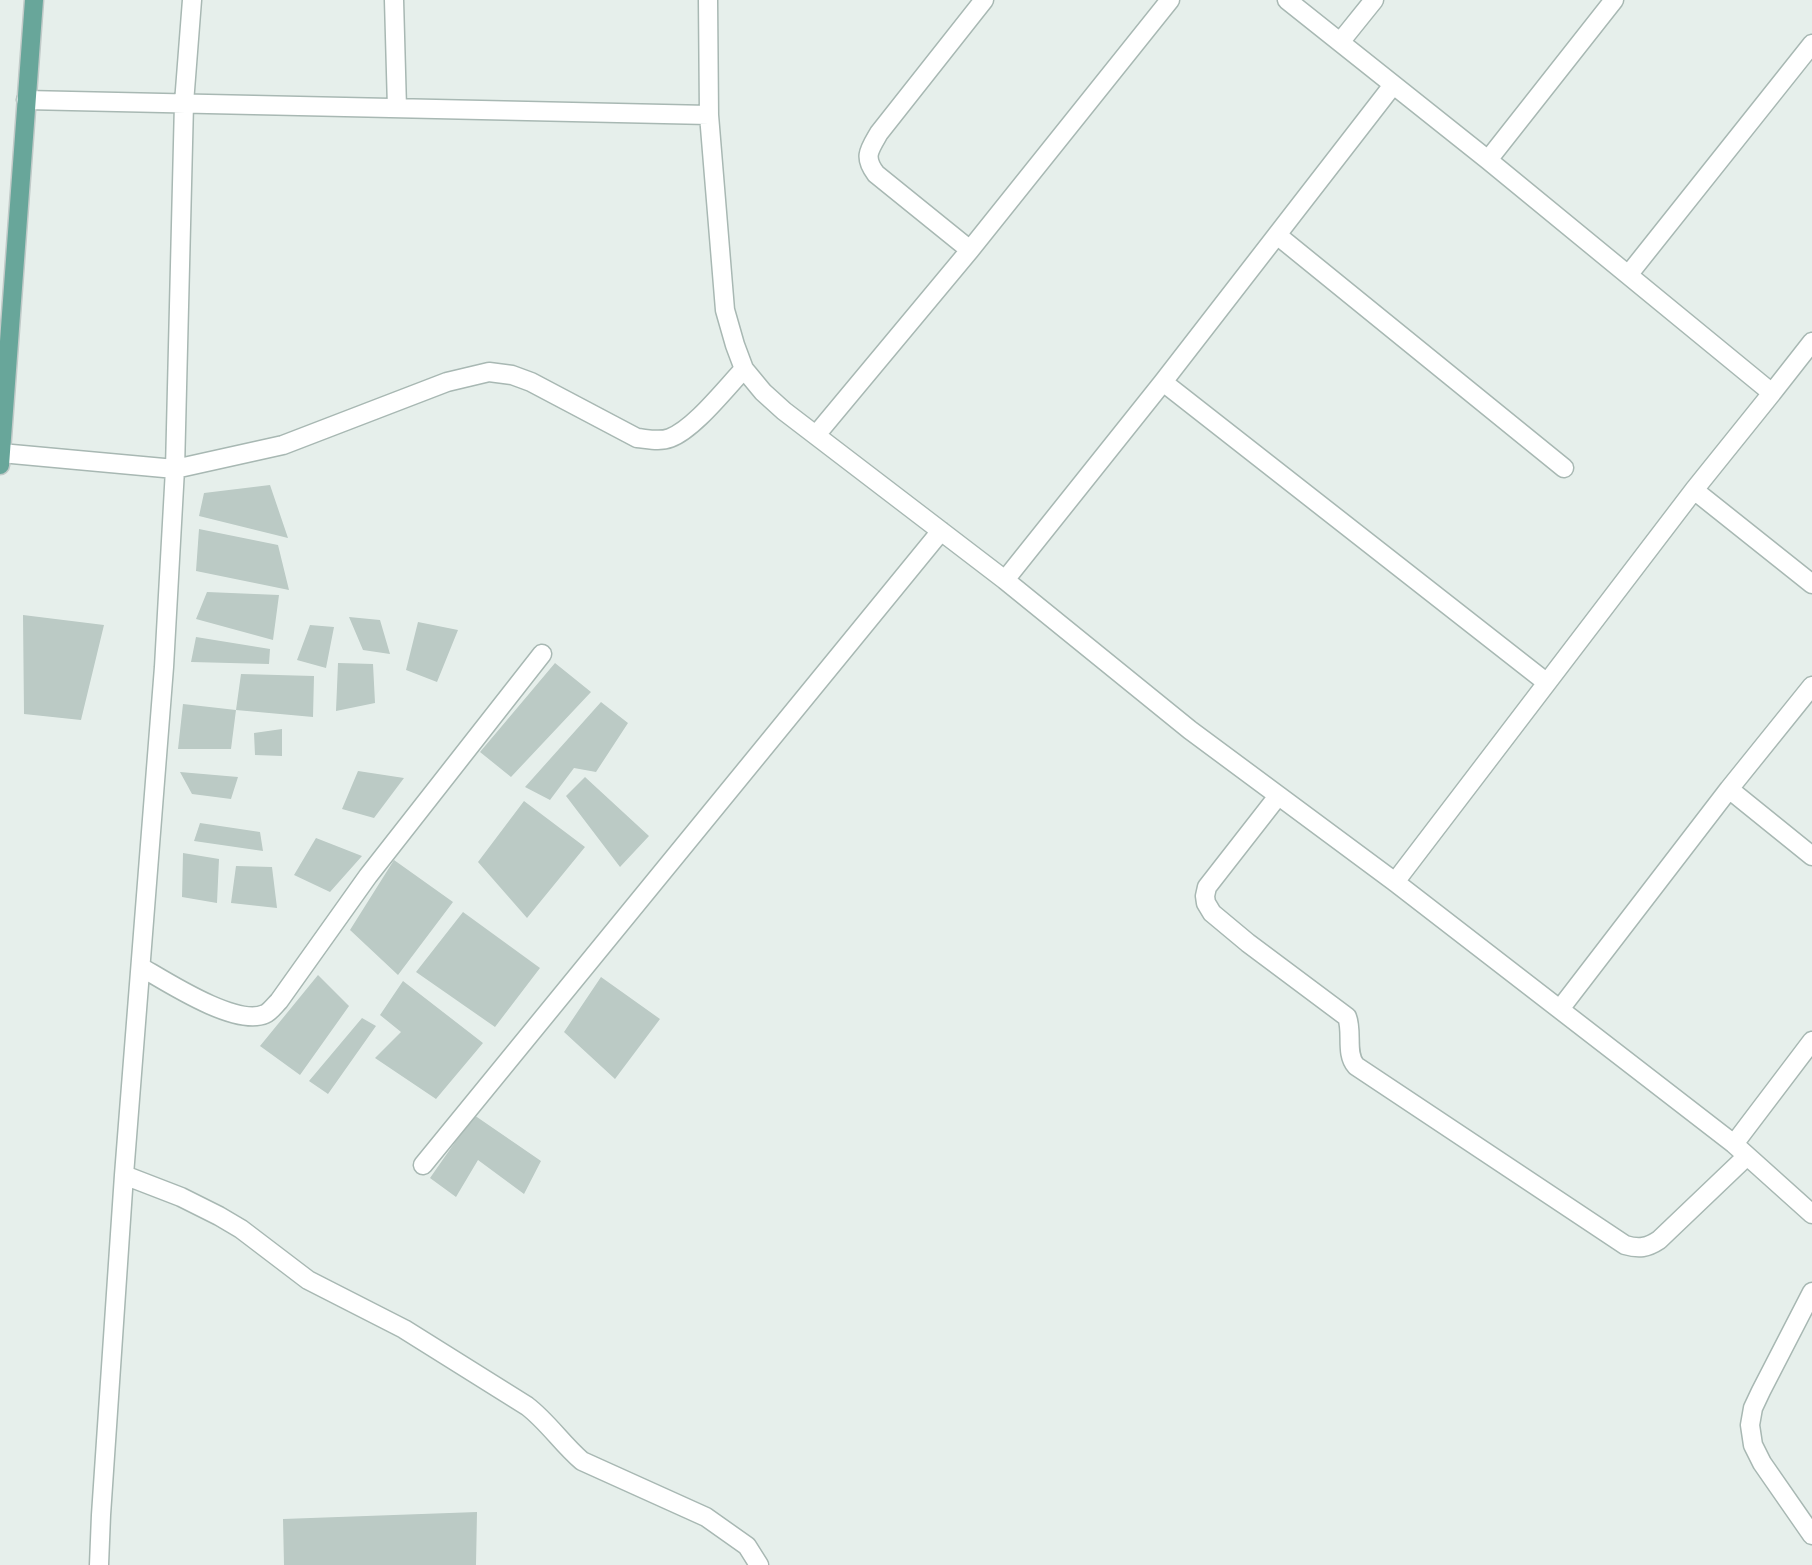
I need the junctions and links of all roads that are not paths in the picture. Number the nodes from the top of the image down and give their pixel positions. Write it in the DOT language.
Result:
graph roads {
  1 [pos="34,0"];
  2 [pos="192,0"];
  3 [pos="394,0"];
  4 [pos="708,0"];
  5 [pos="984,0"];
  6 [pos="1170,0"];
  7 [pos="1287,0"];
  8 [pos="1374,0"];
  9 [pos="1614,0"];
  10 [pos="1341,41"];
  11 [pos="1812,44"];
  12 [pos="1393,85"];
  13 [pos="26,100"];
  14 [pos="184,103"];
  15 [pos="397,108"];
  16 [pos="709,115"];
  17 [pos="1488,160"];
  18 [pos="1277,235"];
  19 [pos="970,250"];
  20 [pos="1629,274"];
  21 [pos="1812,342"];
  22 [pos="744,369"];
  23 [pos="1163,382"];
  24 [pos="1772,393"];
  25 [pos="816,435"];
  26 [pos="0,459"];
  27 [pos="1564,468"];
  28 [pos="175,469"];
  29 [pos="1694,490"];
  30 [pos="941,531"];
  31 [pos="1005,580"];
  32 [pos="1812,584"];
  33 [pos="542,654"];
  34 [pos="1546,682"];
  35 [pos="1812,686"];
  36 [pos="1729,789"];
  37 [pos="1278,795"];
  38 [pos="1812,856"];
  39 [pos="1395,882"];
  40 [pos="141,967"];
  41 [pos="1560,1009"];
  42 [pos="1812,1041"];
  43 [pos="1740,1150"];
  44 [pos="423,1165"];
  45 [pos="123,1175"];
  46 [pos="1812,1214"];
  47 [pos="1812,1292"];
  48 [pos="1812,1535"];
  49 [pos="99,1565"];
  50 [pos="759,1565"];
  1 -- 13 [label="main road"];
  2 -- 14 [label="street"];
  3 -- 15 [label="street"];
  4 -- 16 [label="street"];
  5 -- 19 [label="street"];
  6 -- 19 [label="street"];
  7 -- 10 [label="street"];
  8 -- 10 [label="street"];
  9 -- 17 [label="street"];
  10 -- 12 [label="street"];
  11 -- 20 [label="street"];
  12 -- 17 [label="street"];
  12 -- 18 [label="street"];
  13 -- 14 [label="street"];
  13 -- 26 [label="main road"];
  14 -- 15 [label="street"];
  14 -- 28 [label="street"];
  15 -- 16 [label="street"];
  16 -- 22 [label="street"];
  17 -- 20 [label="street"];
  18 -- 23 [label="street"];
  18 -- 27 [label="street"];
  19 -- 25 [label="street"];
  20 -- 24 [label="street"];
  21 -- 24 [label="street"];
  22 -- 25 [label="street"];
  22 -- 28 [label="street"];
  23 -- 31 [label="street"];
  23 -- 34 [label="street"];
  24 -- 29 [label="street"];
  25 -- 30 [label="street"];
  26 -- 28 [label="street"];
  28 -- 40 [label="street"];
  29 -- 32 [label="street"];
  29 -- 34 [label="street"];
  30 -- 31 [label="street"];
  30 -- 44 [label="street"];
  31 -- 37 [label="street"];
  33 -- 40 [label="street"];
  34 -- 39 [label="street"];
  35 -- 36 [label="street"];
  36 -- 38 [label="street"];
  36 -- 41 [label="street"];
  37 -- 39 [label="street"];
  37 -- 43 [label="street"];
  39 -- 41 [label="street"];
  40 -- 45 [label="street"];
  41 -- 43 [label="street"];
  42 -- 43 [label="street"];
  43 -- 46 [label="street"];
  45 -- 49 [label="street"];
  45 -- 50 [label="street"];
  47 -- 48 [label="street"];
}
